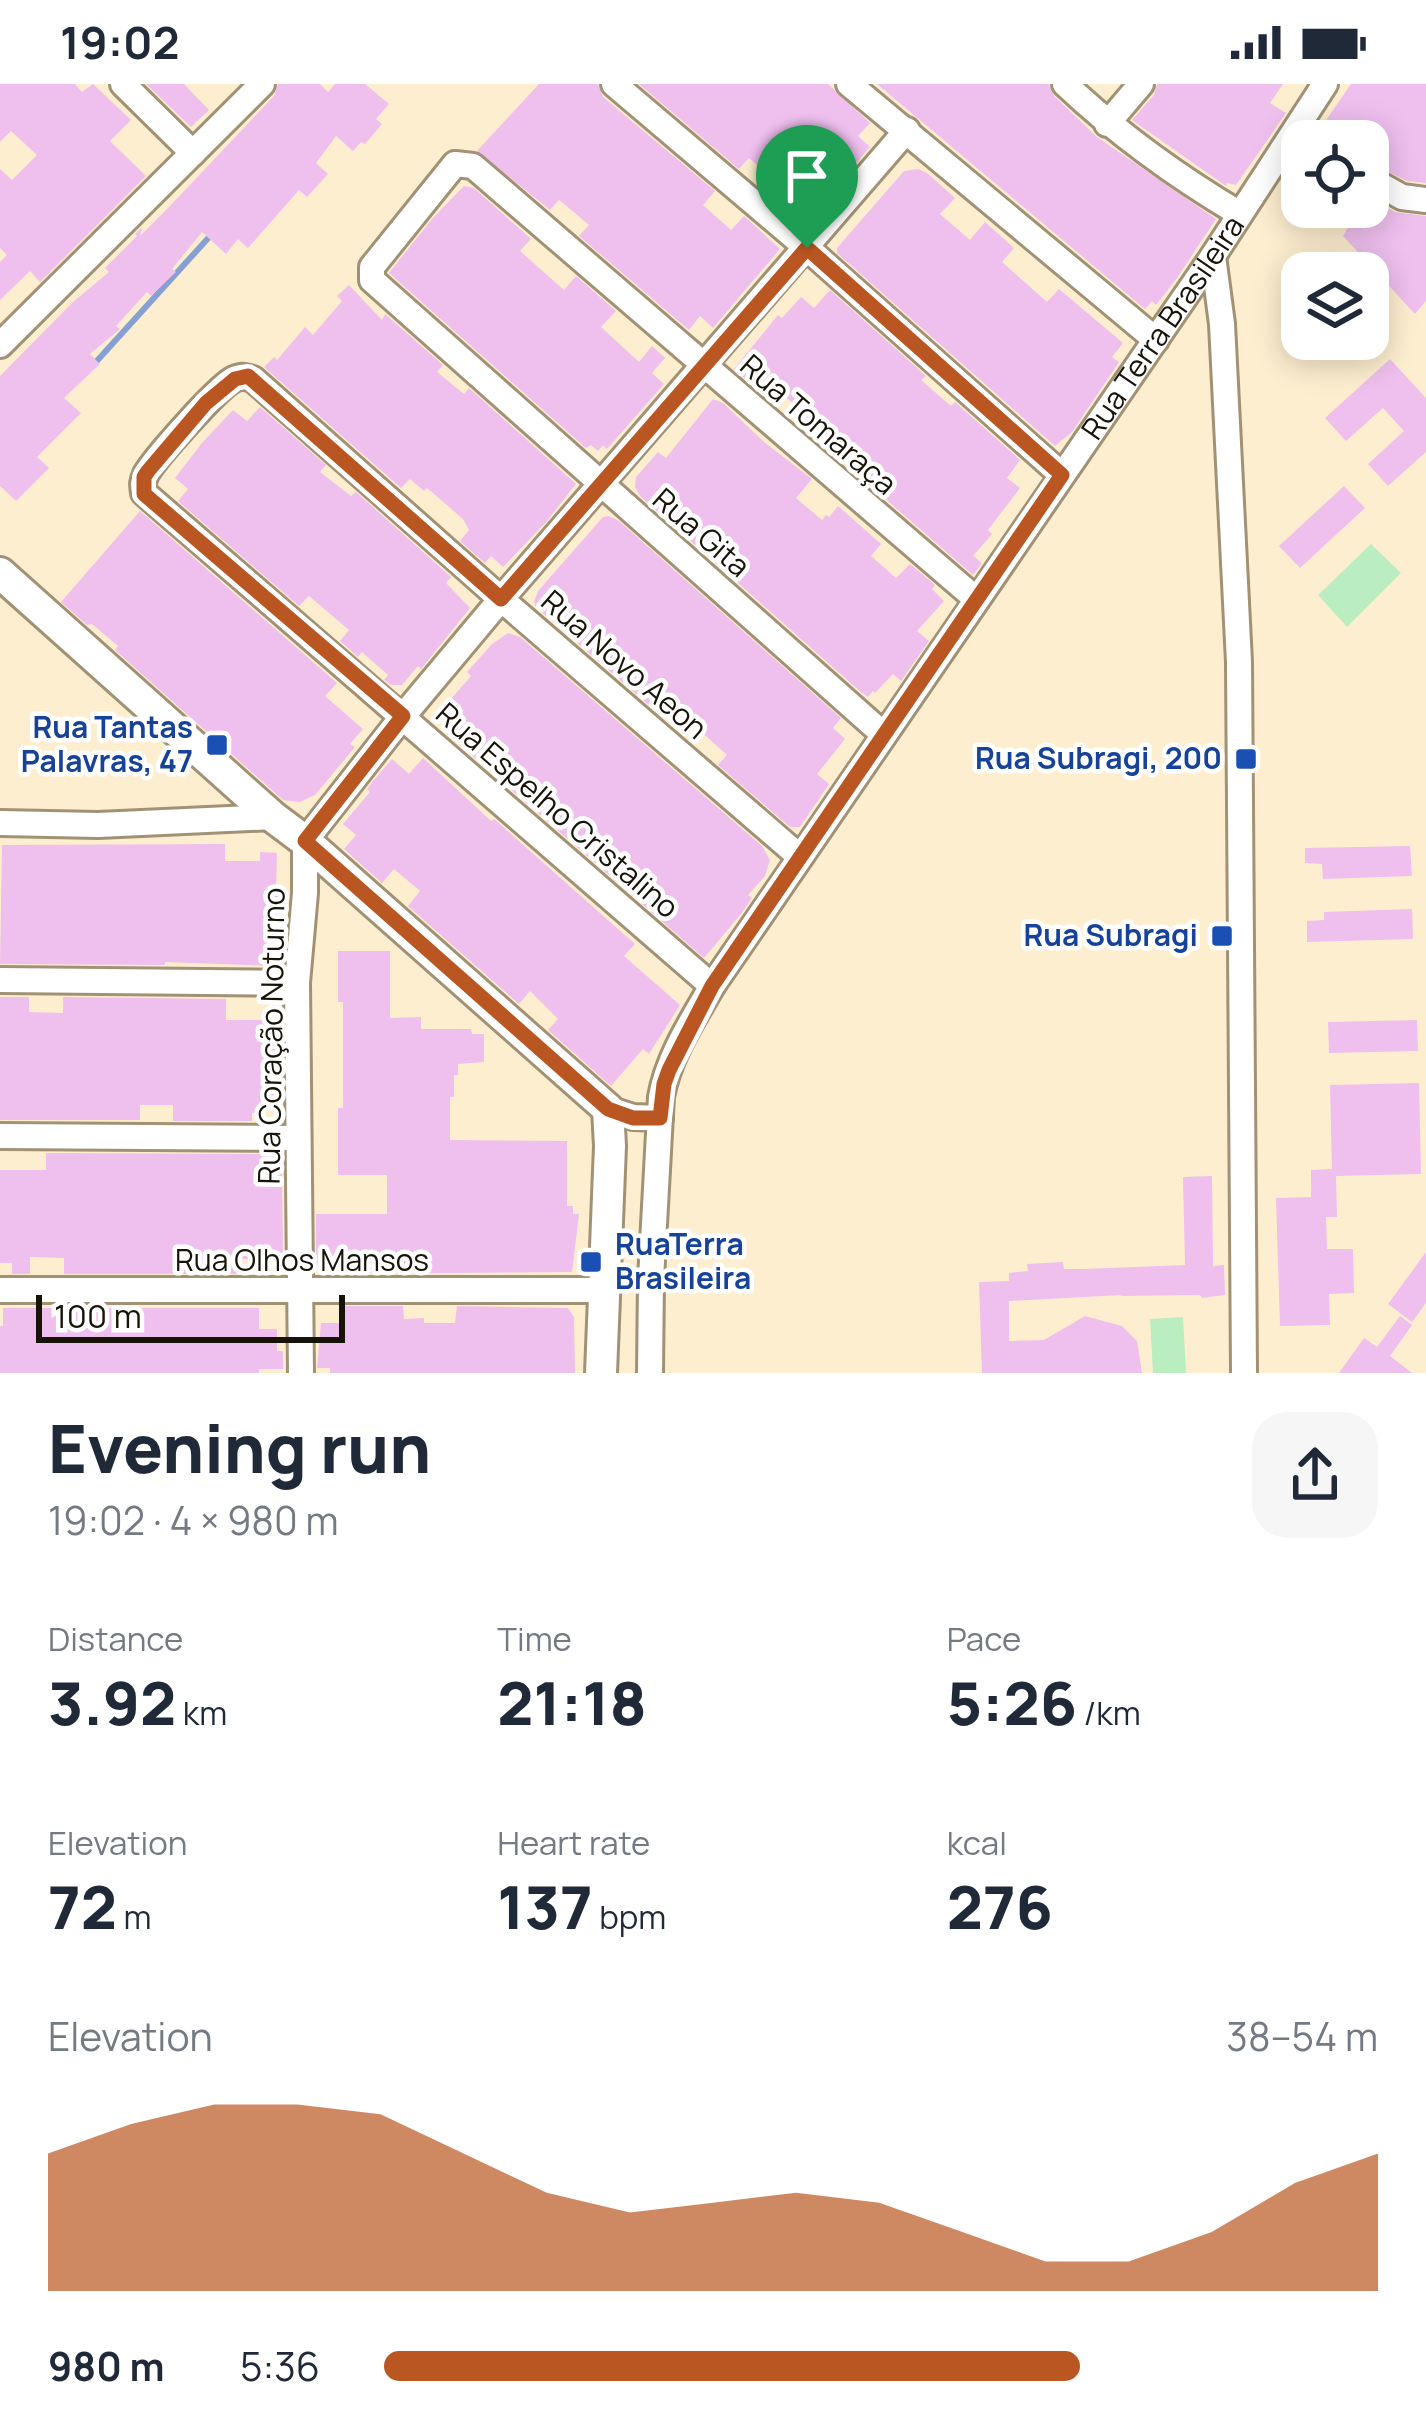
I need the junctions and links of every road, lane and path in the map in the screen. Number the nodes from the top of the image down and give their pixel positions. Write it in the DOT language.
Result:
graph roads {
  1 [pos="123,84"];
  2 [pos="262,84"];
  3 [pos="614,84"];
  4 [pos="849,84"];
  5 [pos="1065,84"];
  6 [pos="1141,84"];
  7 [pos="1325,84"];
  8 [pos="1306,120"];
  9 [pos="1107,124"];
  10 [pos="907,130"];
  11 [pos="193,152"];
  12 [pos="1281,158"];
  13 [pos="1389,189"];
  14 [pos="1426,200"];
  15 [pos="1240,214"];
  16 [pos="807,248"];
  17 [pos="1213,256"];
  18 [pos="372,280"];
  19 [pos="1156,340"];
  20 [pos="0,345"];
  21 [pos="704,366"];
  22 [pos="1062,475"];
  23 [pos="600,484"];
  24 [pos="144,494"];
  25 [pos="0,573"];
  26 [pos="501,599"];
  27 [pos="976,599"];
  28 [pos="403,716"];
  29 [pos="884,734"];
  30 [pos="273,817"];
  31 [pos="0,823"];
  32 [pos="305,841"];
  33 [pos="800,856"];
  34 [pos="0,980"];
  35 [pos="297,983"];
  36 [pos="712,986"];
  37 [pos="608,1109"];
  38 [pos="660,1118"];
  39 [pos="0,1136"];
  40 [pos="297,1138"];
  41 [pos="603,1290"];
  42 [pos="0,1291"];
  43 [pos="300,1292"];
  44 [pos="301,1373"];
  45 [pos="601,1373"];
  46 [pos="650,1373"];
  47 [pos="1244,1373"];
  1 -- 11 [label="street"];
  2 -- 11 [label="street"];
  3 -- 16 [label="street"];
  4 -- 10 [label="street"];
  5 -- 9 [label="street"];
  6 -- 9 [label="street"];
  7 -- 8 [label="street, Rua Terra Brasileira"];
  9 -- 15 [label="street"];
  10 -- 16 [label="street"];
  10 -- 19 [label="street"];
  11 -- 20 [label="street"];
  12 -- 15 [label="street, Rua Terra Brasileira"];
  13 -- 14 [label="street"];
  15 -- 17 [label="street, Rua Terra Brasileira"];
  16 -- 21 [label="street"];
  16 -- 22 [label="street"];
  17 -- 19 [label="street, Rua Terra Brasileira"];
  17 -- 47 [label="street"];
  18 -- 21 [label="street, Rua Tomaraça"];
  18 -- 23 [label="street, Rua Gita"];
  19 -- 22 [label="street, Rua Terra Brasileira"];
  21 -- 23 [label="street"];
  21 -- 27 [label="street, Rua Tomaraça"];
  22 -- 27 [label="street, Rua Terra Brasileira"];
  23 -- 26 [label="street"];
  23 -- 29 [label="street, Rua Gita"];
  24 -- 26 [label="street, Rua Novo Aeon"];
  24 -- 28 [label="street, Rua Espelho Cristalino"];
  25 -- 30 [label="street"];
  26 -- 28 [label="street"];
  26 -- 33 [label="street, Rua Novo Aeon"];
  27 -- 29 [label="street, Rua Terra Brasileira"];
  28 -- 32 [label="street"];
  28 -- 36 [label="street, Rua Espelho Cristalino"];
  29 -- 33 [label="street, Rua Terra Brasileira"];
  30 -- 31 [label="street"];
  30 -- 32 [label="street"];
  32 -- 35 [label="street, Rua Coração Noturno"];
  32 -- 37 [label="street"];
  33 -- 36 [label="street, Rua Terra Brasileira"];
  34 -- 35 [label="street"];
  35 -- 40 [label="street, Rua Coração Noturno"];
  36 -- 38 [label="street, Rua Terra Brasileira"];
  37 -- 38 [label="street"];
  37 -- 41 [label="street"];
  38 -- 46 [label="street, Rua Terra Brasileira"];
  39 -- 40 [label="street"];
  40 -- 43 [label="street, Rua Coração Noturno"];
  41 -- 43 [label="street, Rua Olhos Mansos"];
  41 -- 45 [label="street"];
  42 -- 43 [label="street, Rua Olhos Mansos"];
  43 -- 44 [label="street, Rua Coração Noturno"];
}
